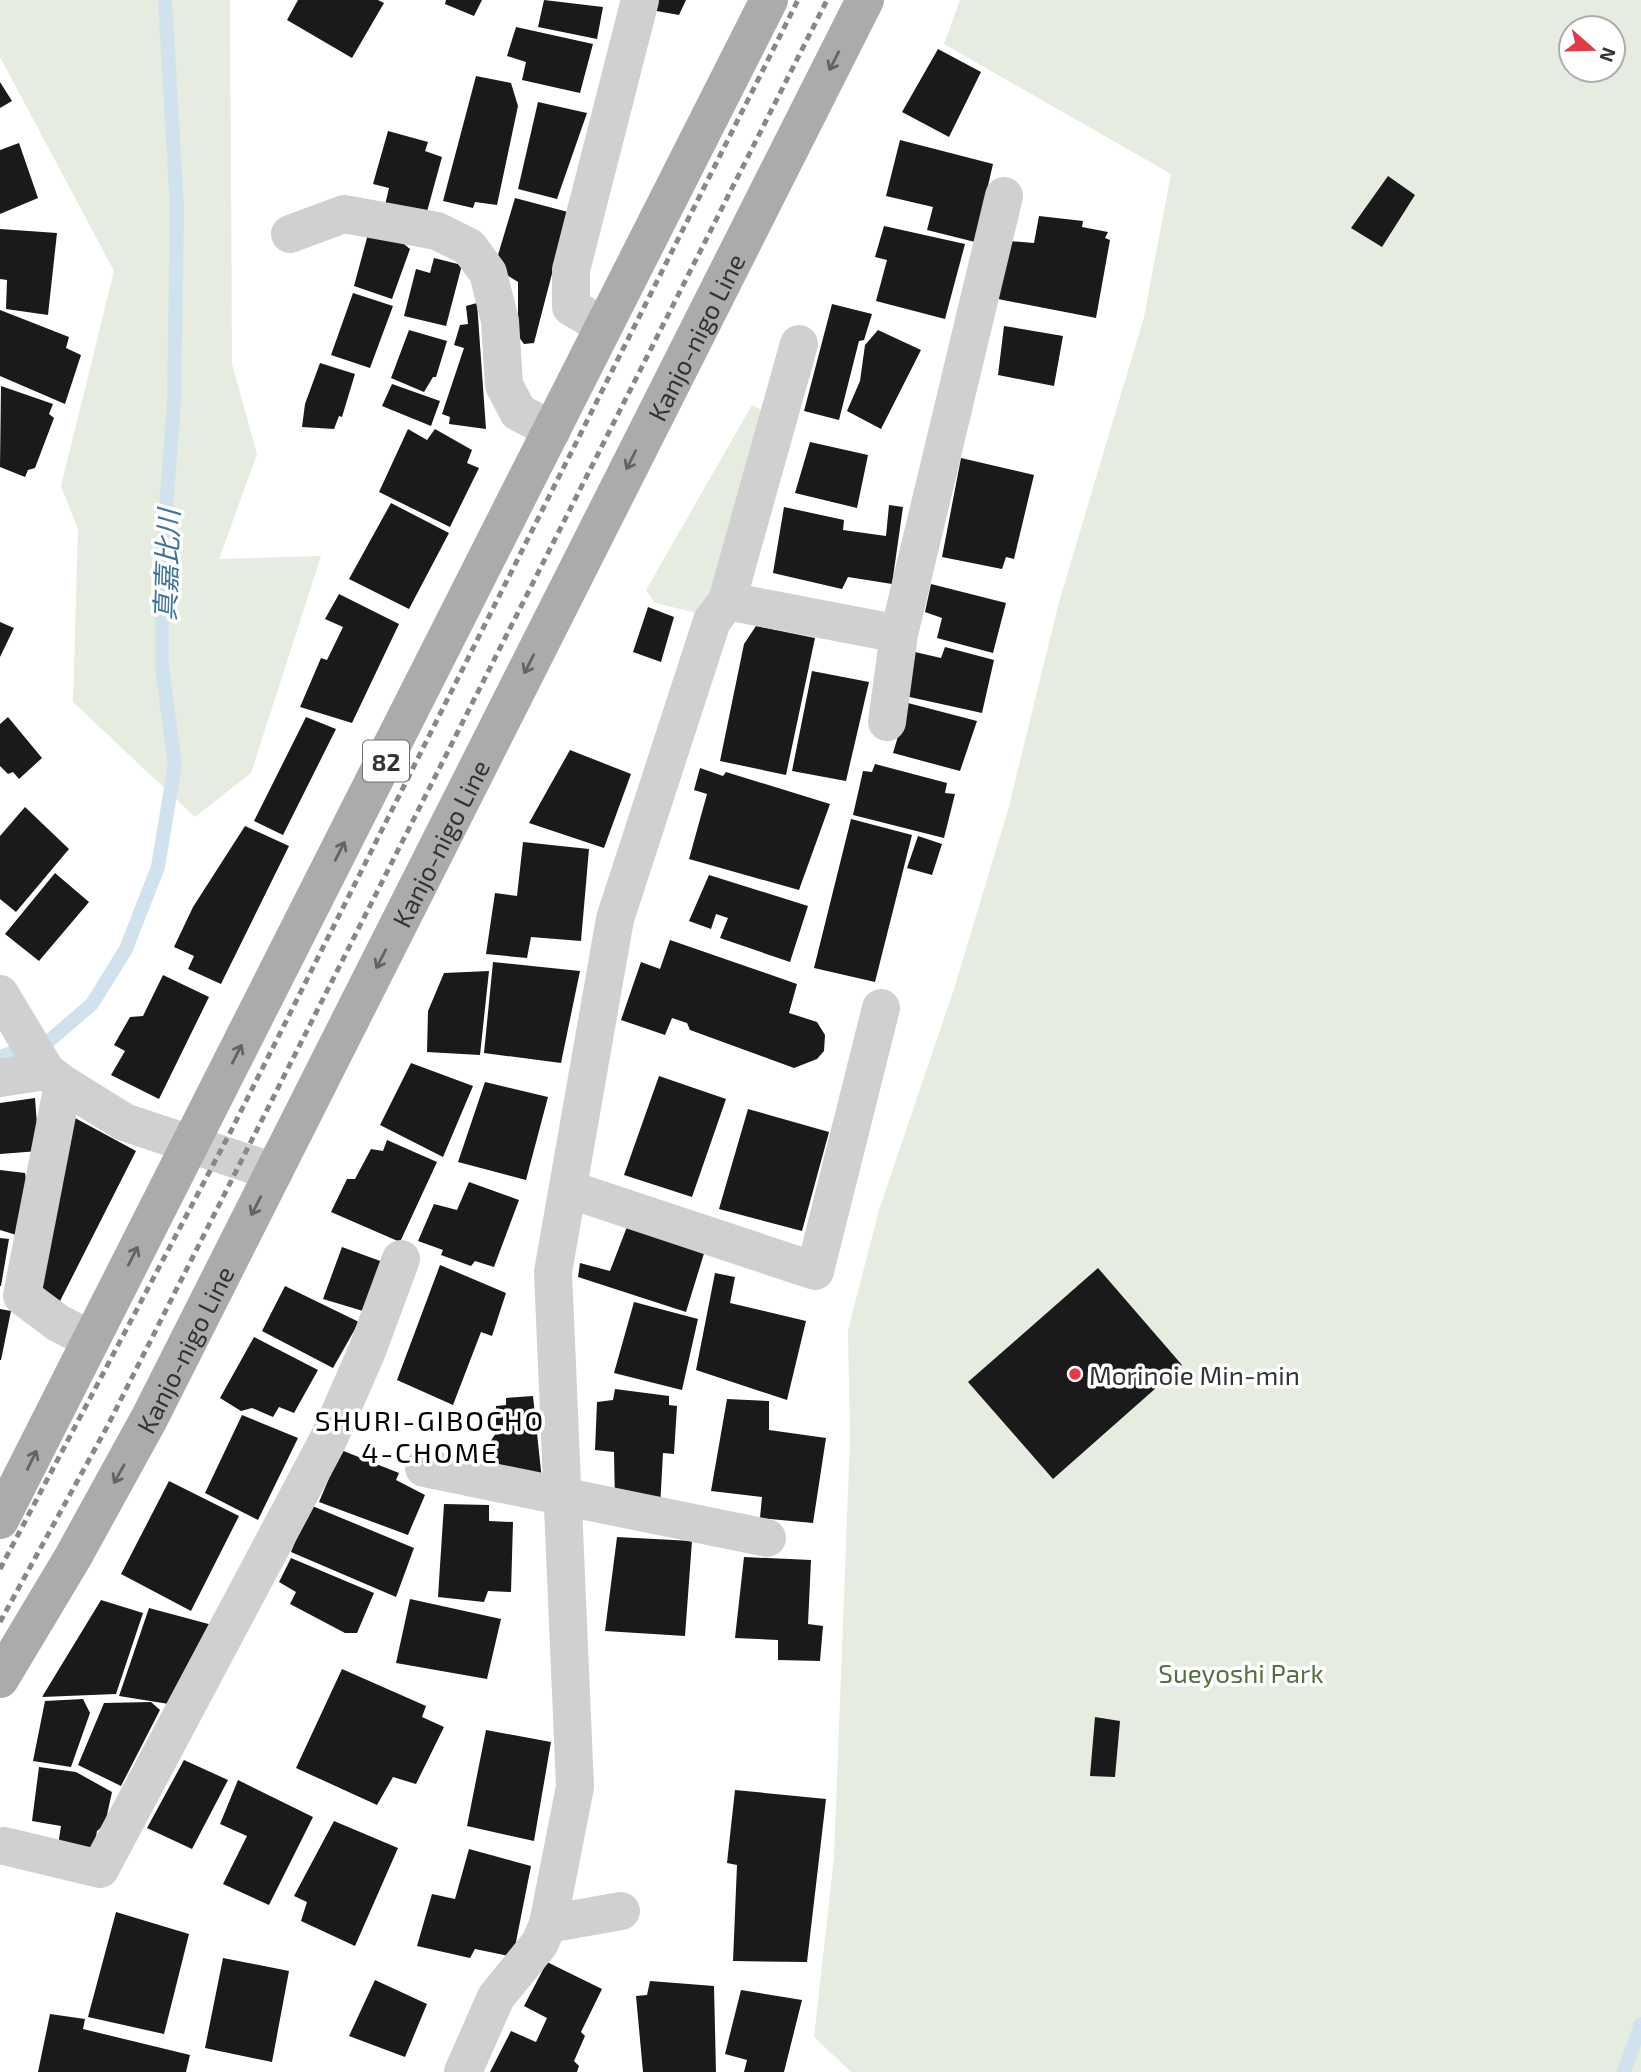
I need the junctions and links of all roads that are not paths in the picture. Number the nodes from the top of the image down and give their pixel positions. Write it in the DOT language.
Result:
graph roads {
  1 [pos="640,0"];
  2 [pos="769,0"];
  3 [pos="865,0"];
  4 [pos="1004,196"];
  5 [pos="290,234"];
  6 [pos="603,326"];
  7 [pos="799,344"];
  8 [pos="552,430"];
  9 [pos="727,601"];
  10 [pos="900,634"];
  11 [pos="887,722"];
  12 [pos="0,994"];
  13 [pos="881,1008"];
  14 [pos="52,1074"];
  15 [pos="0,1078"];
  16 [pos="190,1144"];
  17 [pos="274,1171"];
  18 [pos="568,1189"];
  19 [pos="401,1259"];
  20 [pos="91,1340"];
  21 [pos="424,1468"];
  22 [pos="564,1496"];
  23 [pos="0,1520"];
  24 [pos="767,1538"];
  25 [pos="0,1679"];
  26 [pos="4,1846"];
  27 [pos="621,1911"];
  28 [pos="548,1924"];
  29 [pos="463,2072"];
  1 -- 6 [label="street"];
  2 -- 6 [label="main road, 82"];
  3 -- 17 [label="main road, Kanjo-nigo Line, one-way"];
  4 -- 10 [label="street"];
  5 -- 8 [label="street"];
  6 -- 8 [label="main road, 82"];
  7 -- 9 [label="street"];
  16 -- 8 [label="main road, 82, one-way"];
  9 -- 10 [label="street"];
  9 -- 18 [label="street"];
  10 -- 11 [label="street"];
  12 -- 14 [label="street"];
  13 -- 18 [label="street"];
  14 -- 15 [label="street"];
  14 -- 16 [label="street"];
  14 -- 20 [label="street"];
  16 -- 17 [label="street"];
  20 -- 16 [label="main road, 82, one-way"];
  17 -- 25 [label="main road, Kanjo-nigo Line, one-way"];
  18 -- 22 [label="street"];
  19 -- 26 [label="street"];
  23 -- 20 [label="main road, 82, one-way"];
  21 -- 22 [label="street"];
  22 -- 24 [label="street"];
  22 -- 28 [label="street"];
  27 -- 28 [label="street"];
  28 -- 29 [label="street"];
}
